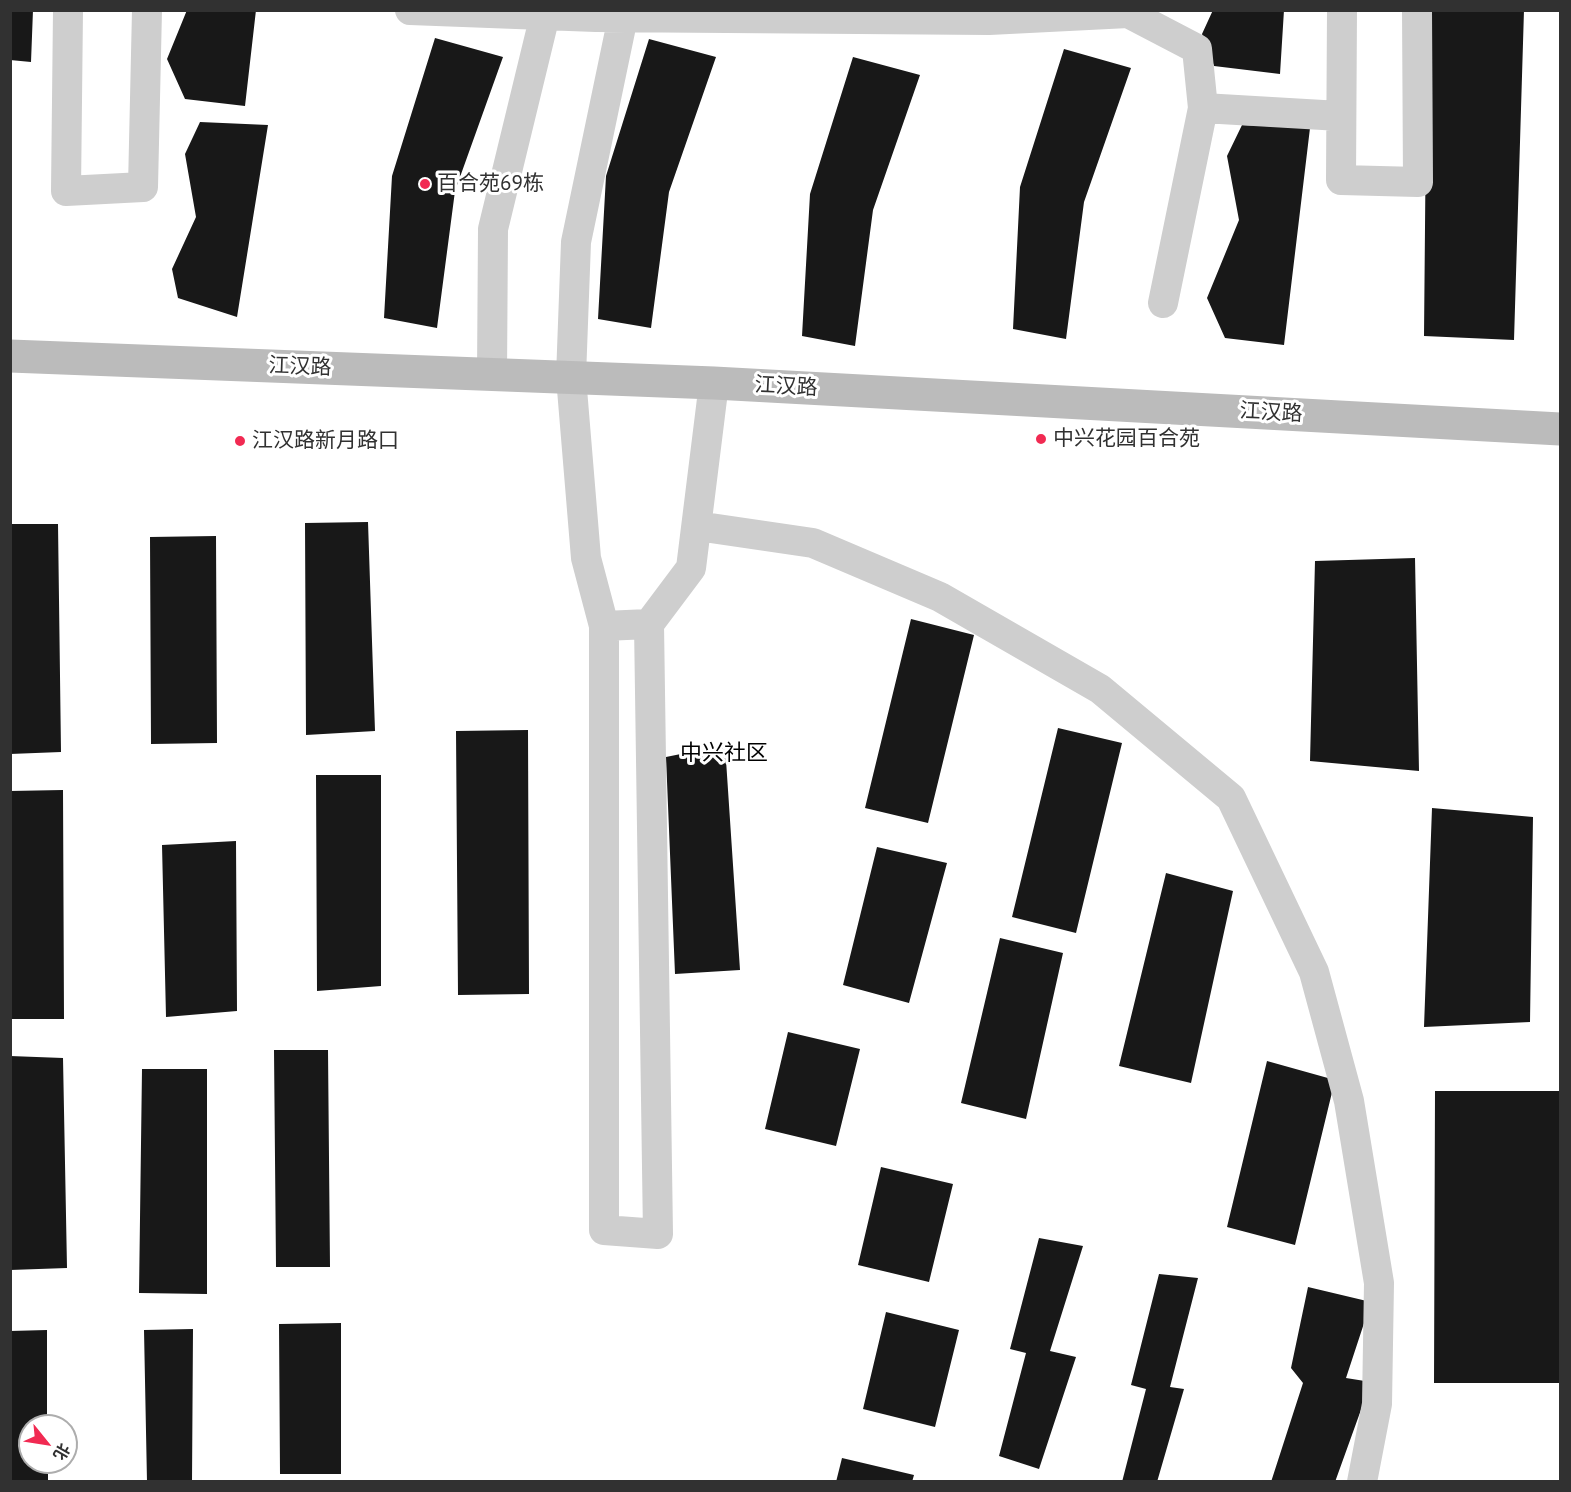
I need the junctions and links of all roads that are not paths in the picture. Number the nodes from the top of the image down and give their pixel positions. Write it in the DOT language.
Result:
graph roads {
  1 [pos="68,10"];
  2 [pos="147,10"];
  3 [pos="410,10"];
  4 [pos="1342,10"];
  5 [pos="1417,10"];
  6 [pos="1127,12"];
  7 [pos="544,15"];
  8 [pos="622,17"];
  9 [pos="1203,108"];
  10 [pos="1340,116"];
  11 [pos="1163,303"];
  12 [pos="10,356"];
  13 [pos="492,374"];
  14 [pos="571,377"];
  15 [pos="714,383"];
  16 [pos="1560,429"];
  17 [pos="697,526"];
  18 [pos="649,624"];
  19 [pos="604,626"];
  20 [pos="1362,1482"];
  1 -- 2 [label="street"];
  3 -- 7 [label="street"];
  4 -- 10 [label="street"];
  5 -- 10 [label="street"];
  6 -- 8 [label="street"];
  6 -- 9 [label="street"];
  7 -- 8 [label="street"];
  7 -- 13 [label="street"];
  8 -- 14 [label="street"];
  9 -- 10 [label="street"];
  9 -- 11 [label="street"];
  12 -- 13 [label="street, 江汉路"];
  13 -- 14 [label="street, 江汉路"];
  14 -- 15 [label="street, 江汉路"];
  14 -- 19 [label="street"];
  15 -- 16 [label="street, 江汉路"];
  15 -- 17 [label="street"];
  17 -- 18 [label="street"];
  17 -- 20 [label="street"];
  18 -- 19 [label="street"];
  18 -- 19 [label="street"];
}
